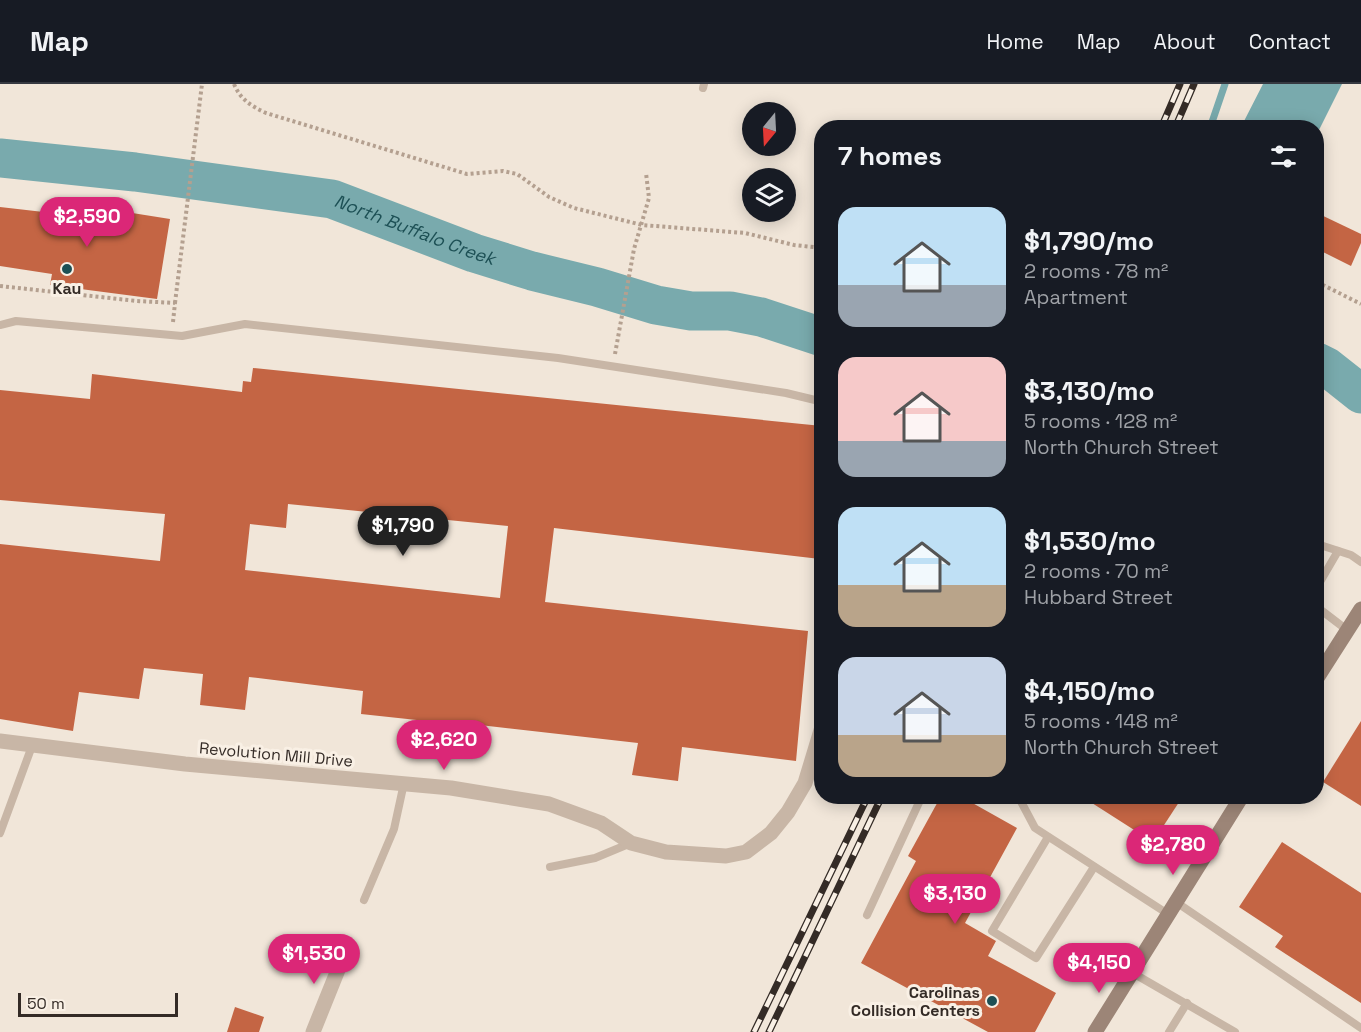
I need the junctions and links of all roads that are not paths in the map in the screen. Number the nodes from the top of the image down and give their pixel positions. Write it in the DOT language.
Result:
graph roads {
  1 [pos="0,325"];
  2 [pos="814,400"];
  3 [pos="1324,546"];
  4 [pos="1338,551"];
  5 [pos="1361,562"];
  6 [pos="1324,575"];
  7 [pos="1361,609"];
  8 [pos="1324,612"];
  9 [pos="1347,630"];
  10 [pos="1324,667"];
  11 [pos="0,741"];
  12 [pos="32,746"];
  13 [pos="814,753"];
  14 [pos="404,783"];
  15 [pos="918,804"];
  16 [pos="1022,804"];
  17 [pos="1237,804"];
  18 [pos="0,833"];
  19 [pos="1048,837"];
  20 [pos="631,843"];
  21 [pos="550,867"];
  22 [pos="1095,867"];
  23 [pos="364,900"];
  24 [pos="1172,908"];
  25 [pos="867,915"];
  26 [pos="346,950"];
  27 [pos="1131,972"];
  28 [pos="1187,1003"];
  29 [pos="1361,1028"];
  30 [pos="313,1032"];
  31 [pos="1095,1032"];
  32 [pos="1169,1032"];
  33 [pos="1235,1032"];
  1 -- 2 [label="lane"];
  3 -- 4 [label="lane"];
  4 -- 5 [label="lane"];
  4 -- 6 [label="lane"];
  7 -- 9 [label="main road"];
  8 -- 9 [label="lane"];
  9 -- 10 [label="main road"];
  11 -- 12 [label="street, Revolution Mill Drive"];
  12 -- 14 [label="street, Revolution Mill Drive"];
  12 -- 18 [label="lane"];
  13 -- 20 [label="street, Revolution Mill Drive"];
  14 -- 20 [label="street, Revolution Mill Drive"];
  14 -- 23 [label="lane"];
  15 -- 25 [label="lane"];
  16 -- 19 [label="lane"];
  17 -- 24 [label="main road"];
  19 -- 22 [label="lane"];
  19 -- 22 [label="lane"];
  20 -- 21 [label="lane"];
  22 -- 24 [label="lane"];
  24 -- 27 [label="main road"];
  24 -- 29 [label="lane"];
  26 -- 30 [label="street"];
  27 -- 28 [label="lane"];
  27 -- 31 [label="main road"];
  28 -- 32 [label="lane"];
  28 -- 33 [label="lane"];
}
